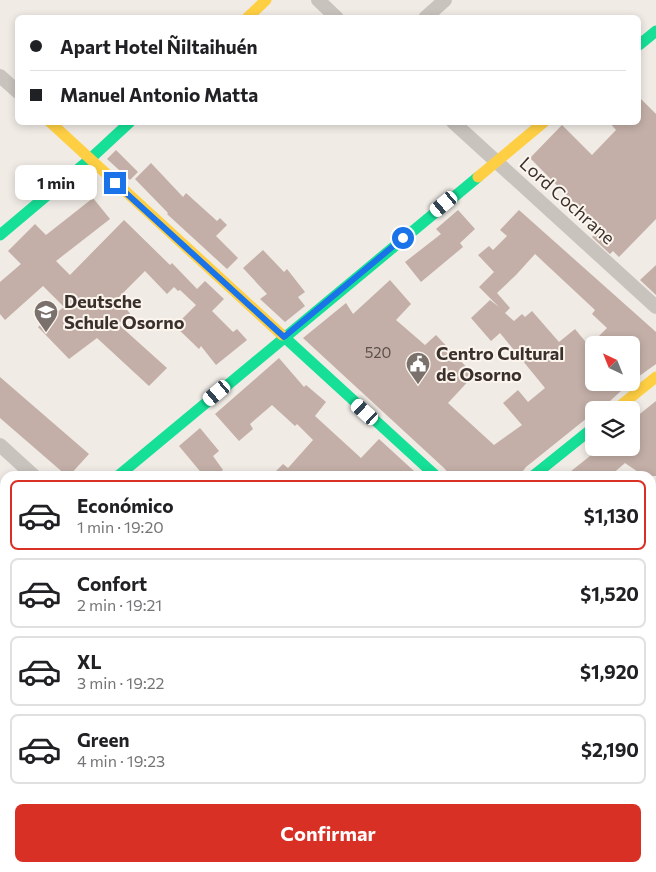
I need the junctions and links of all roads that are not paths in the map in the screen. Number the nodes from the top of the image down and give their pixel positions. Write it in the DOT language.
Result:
graph roads {
  1 [pos="266,0"];
  2 [pos="318,0"];
  3 [pos="445,0"];
  4 [pos="250,15"];
  5 [pos="335,15"];
  6 [pos="428,15"];
  7 [pos="656,31"];
  8 [pos="641,43"];
  9 [pos="0,76"];
  10 [pos="15,89"];
  11 [pos="53,125"];
  12 [pos="127,125"];
  13 [pos="456,125"];
  14 [pos="540,125"];
  15 [pos="89,160"];
  16 [pos="496,162"];
  17 [pos="0,235"];
  18 [pos="656,307"];
  19 [pos="284,337"];
  20 [pos="656,377"];
  21 [pos="626,401"];
  22 [pos="585,434"];
  23 [pos="0,445"];
  24 [pos="29,471"];
  25 [pos="124,471"];
  26 [pos="431,471"];
  27 [pos="539,471"];
  1 -- 4 [label="main road"];
  2 -- 5 [label="street"];
  3 -- 6 [label="street"];
  7 -- 8 [label="main road"];
  9 -- 10 [label="street"];
  11 -- 15 [label="main road"];
  12 -- 15 [label="main road"];
  13 -- 16 [label="street, Lord Cochrane"];
  14 -- 16 [label="main road"];
  15 -- 17 [label="main road"];
  15 -- 19 [label="main road"];
  16 -- 18 [label="street, Lord Cochrane"];
  16 -- 19 [label="main road"];
  19 -- 25 [label="main road"];
  19 -- 26 [label="main road"];
  20 -- 21 [label="main road"];
  22 -- 27 [label="main road"];
  23 -- 24 [label="street"];
}
